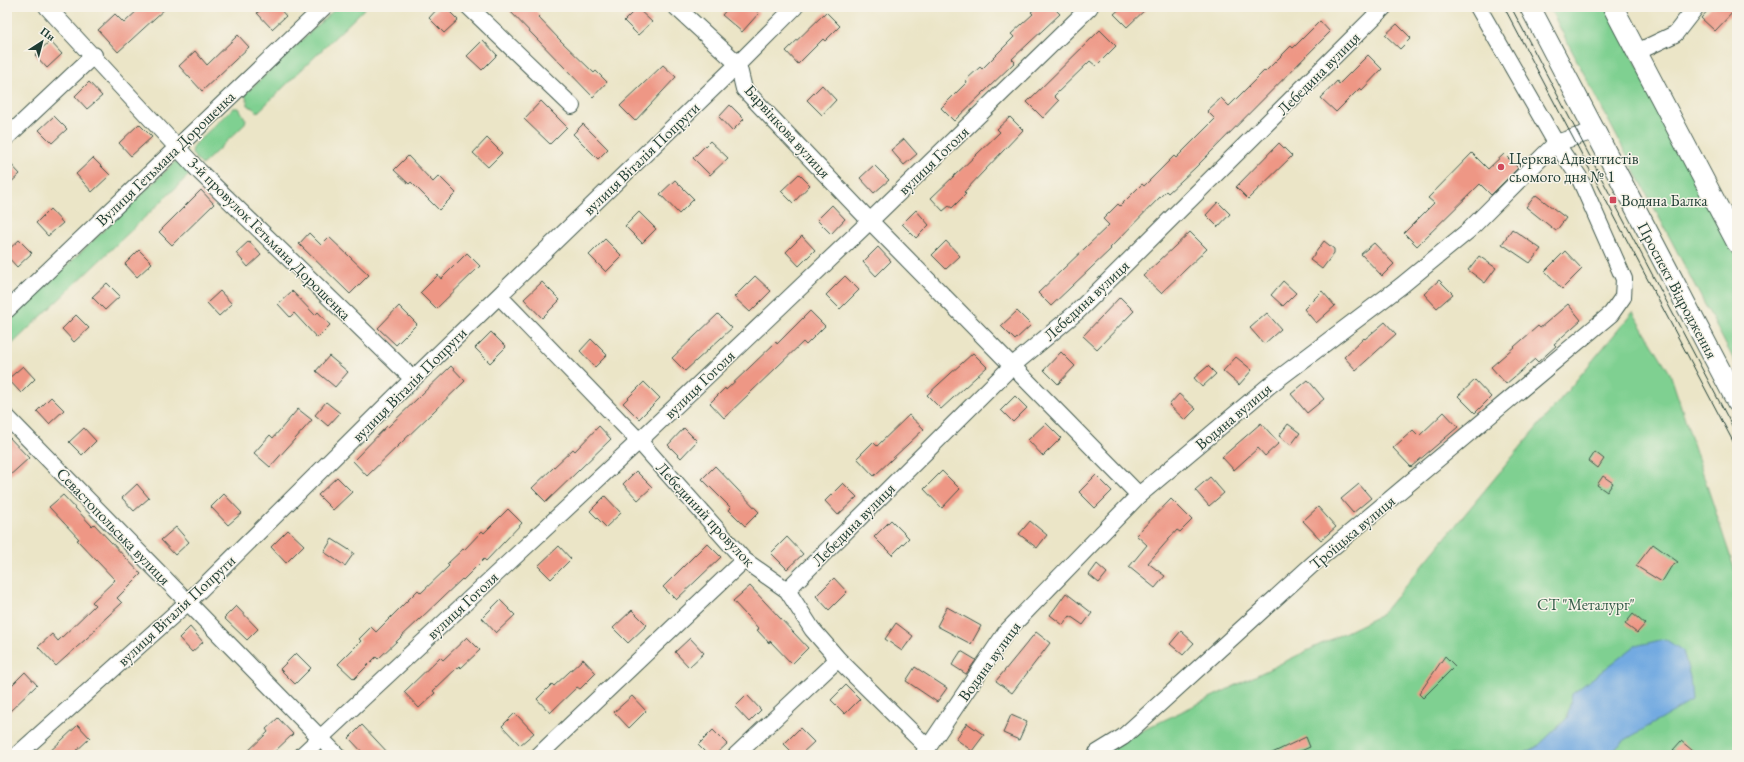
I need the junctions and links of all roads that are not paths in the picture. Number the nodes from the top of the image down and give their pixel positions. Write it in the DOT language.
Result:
graph roads {
  1 [pos="47,7"];
  2 [pos="324,7"];
  3 [pos="469,7"];
  4 [pos="676,7"];
  5 [pos="795,7"];
  6 [pos="1090,7"];
  7 [pos="1384,7"];
  8 [pos="1478,7"];
  9 [pos="1530,7"];
  10 [pos="1613,7"];
  11 [pos="1696,7"];
  12 [pos="1636,52"];
  13 [pos="94,55"];
  14 [pos="738,64"];
  15 [pos="572,106"];
  16 [pos="1594,131"];
  17 [pos="7,137"];
  18 [pos="1556,143"];
  19 [pos="178,146"];
  20 [pos="870,221"];
  21 [pos="1737,243"];
  22 [pos="499,296"];
  23 [pos="7,310"];
  24 [pos="1013,365"];
  25 [pos="413,379"];
  26 [pos="1737,402"];
  27 [pos="7,417"];
  28 [pos="639,441"];
  29 [pos="1139,495"];
  30 [pos="744,560"];
  31 [pos="787,590"];
  32 [pos="188,602"];
  33 [pos="838,659"];
  34 [pos="320,737"];
  35 [pos="926,751"];
  36 [pos="1097,753"];
  37 [pos="17,755"];
  38 [pos="302,755"];
  39 [pos="337,755"];
  40 [pos="539,755"];
  41 [pos="736,755"];
  1 -- 13 [label="street, 3-й провулок Гетьмана Дорошенка"];
  2 -- 19 [label="street, Вулиця Гетьмана Дорошенка"];
  3 -- 15 [label="street"];
  4 -- 14 [label="street, Барвінкова вулиця"];
  5 -- 14 [label="street, вулиця Віталія Попруги"];
  6 -- 20 [label="street, вулиця Гоголя"];
  7 -- 24 [label="street, Лебедина вулиця"];
  8 -- 18 [label="street, Троїцька вулиця"];
  9 -- 16 [label="main road, Проспект Відродження"];
  10 -- 12 [label="main road"];
  11 -- 12 [label="street"];
  12 -- 21 [label="main road"];
  13 -- 17 [label="street"];
  13 -- 19 [label="street, 3-й провулок Гетьмана Дорошенка"];
  14 -- 20 [label="street, Барвінкова вулиця"];
  14 -- 22 [label="street, вулиця Віталія Попруги"];
  16 -- 18 [label="street, Водяна вулиця"];
  16 -- 26 [label="main road, Проспект Відродження"];
  18 -- 29 [label="street, Водяна вулиця"];
  18 -- 36 [label="street, Троїцька вулиця"];
  19 -- 23 [label="street, Вулиця Гетьмана Дорошенка"];
  19 -- 25 [label="street, 3-й провулок Гетьмана Дорошенка"];
  20 -- 24 [label="street, Барвінкова вулиця"];
  20 -- 28 [label="street, вулиця Гоголя"];
  22 -- 25 [label="street, вулиця Віталія Попруги"];
  22 -- 28 [label="street, Лебединий провулок"];
  24 -- 29 [label="street, Барвінкова вулиця"];
  24 -- 31 [label="street, Лебедина вулиця"];
  25 -- 32 [label="street, вулиця Віталія Попруги"];
  27 -- 32 [label="street, Севастопольська вулиця"];
  28 -- 30 [label="street, Лебединий провулок"];
  28 -- 34 [label="street, вулиця Гоголя"];
  29 -- 35 [label="street, Водяна вулиця"];
  30 -- 31 [label="street, Лебединий провулок"];
  30 -- 40 [label="street"];
  31 -- 33 [label="street, Лебединий провулок"];
  32 -- 34 [label="street, Севастопольська вулиця"];
  32 -- 37 [label="street, вулиця Віталія Попруги"];
  33 -- 35 [label="street, Лебединий провулок"];
  33 -- 41 [label="street"];
  34 -- 38 [label="street, вулиця Гоголя"];
  34 -- 39 [label="street, Севастопольська вулиця"];
}
